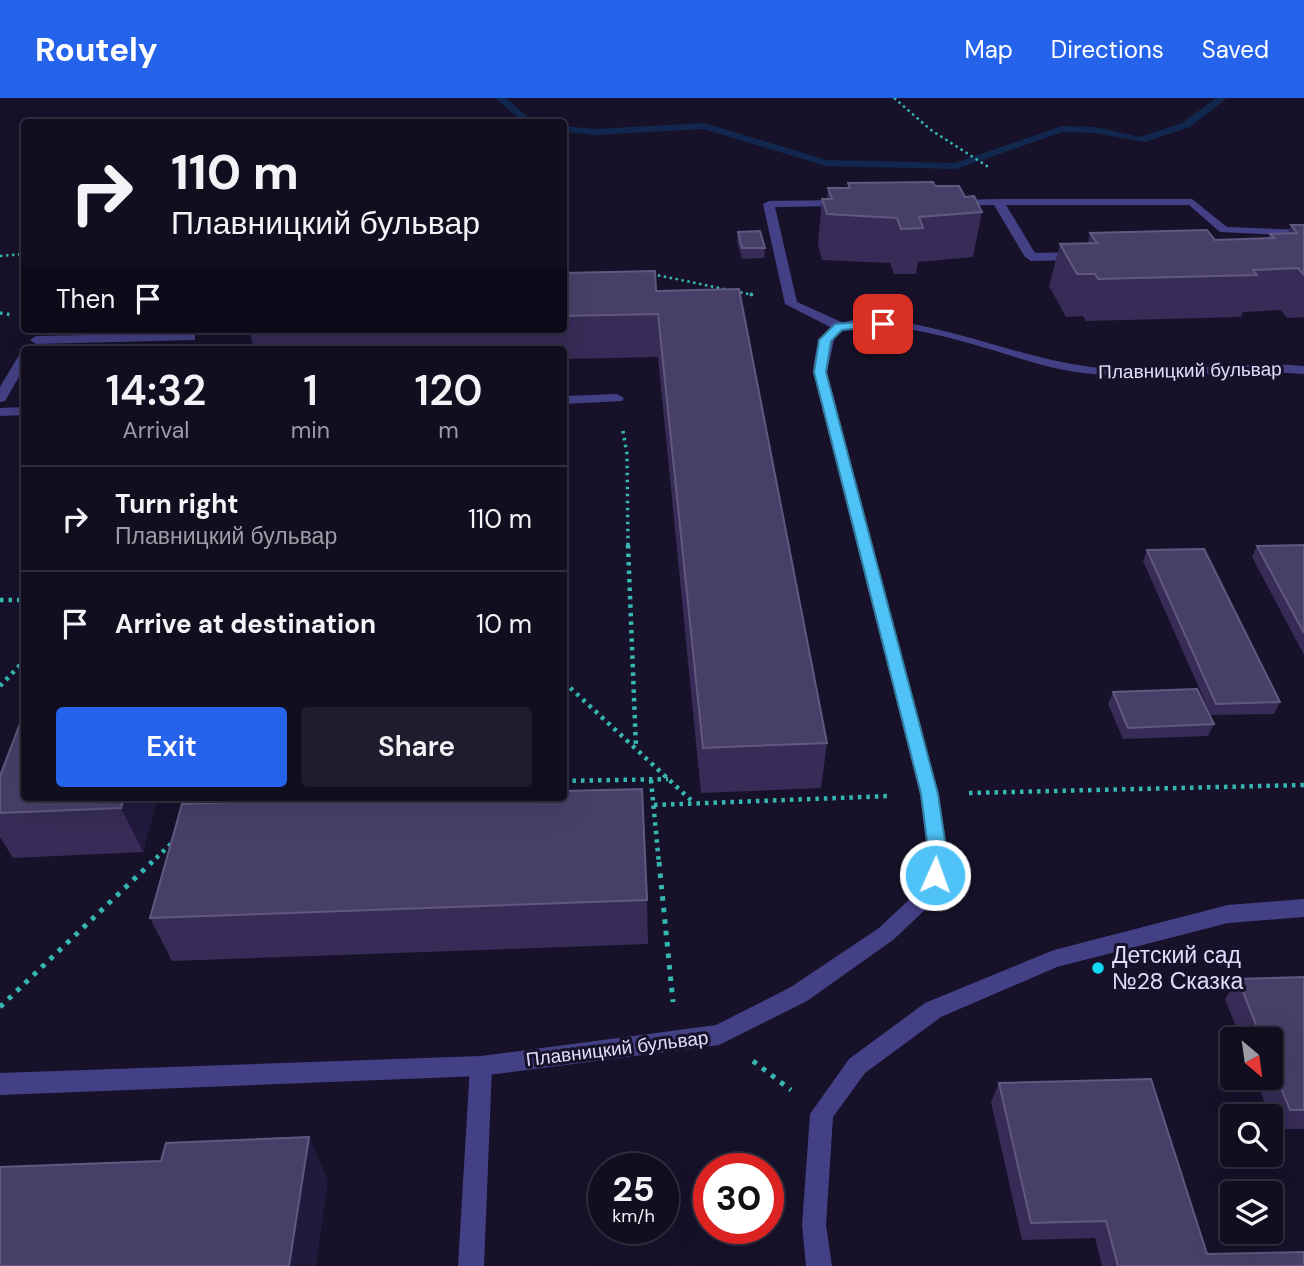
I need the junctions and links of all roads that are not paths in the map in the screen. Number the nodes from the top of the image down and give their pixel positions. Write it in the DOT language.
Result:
graph roads {
  1 [pos="998,202"];
  2 [pos="863,203"];
  3 [pos="944,203"];
  4 [pos="1304,234"];
  5 [pos="1271,245"];
  6 [pos="1099,255"];
  7 [pos="839,326"];
  8 [pos="192,339"];
  9 [pos="34,340"];
  10 [pos="21,363"];
  11 [pos="1304,370"];
  12 [pos="0,398"];
  13 [pos="617,398"];
  14 [pos="567,400"];
  15 [pos="21,411"];
  16 [pos="0,412"];
  17 [pos="1304,908"];
  18 [pos="481,1066"];
  19 [pos="0,1084"];
  20 [pos="471,1266"];
  21 [pos="820,1266"];
  1 -- 3 [label="street"];
  1 -- 4 [label="street"];
  1 -- 6 [label="street"];
  2 -- 7 [label="street"];
  4 -- 5 [label="street"];
  7 -- 11 [label="street, Плавницкий бульвар"];
  7 -- 18 [label="street, Плавницкий бульвар"];
  8 -- 9 [label="street"];
  10 -- 12 [label="street"];
  13 -- 14 [label="street"];
  15 -- 16 [label="street"];
  17 -- 21 [label="street"];
  18 -- 19 [label="street, Плавницкий бульвар"];
  18 -- 20 [label="street"];
}
